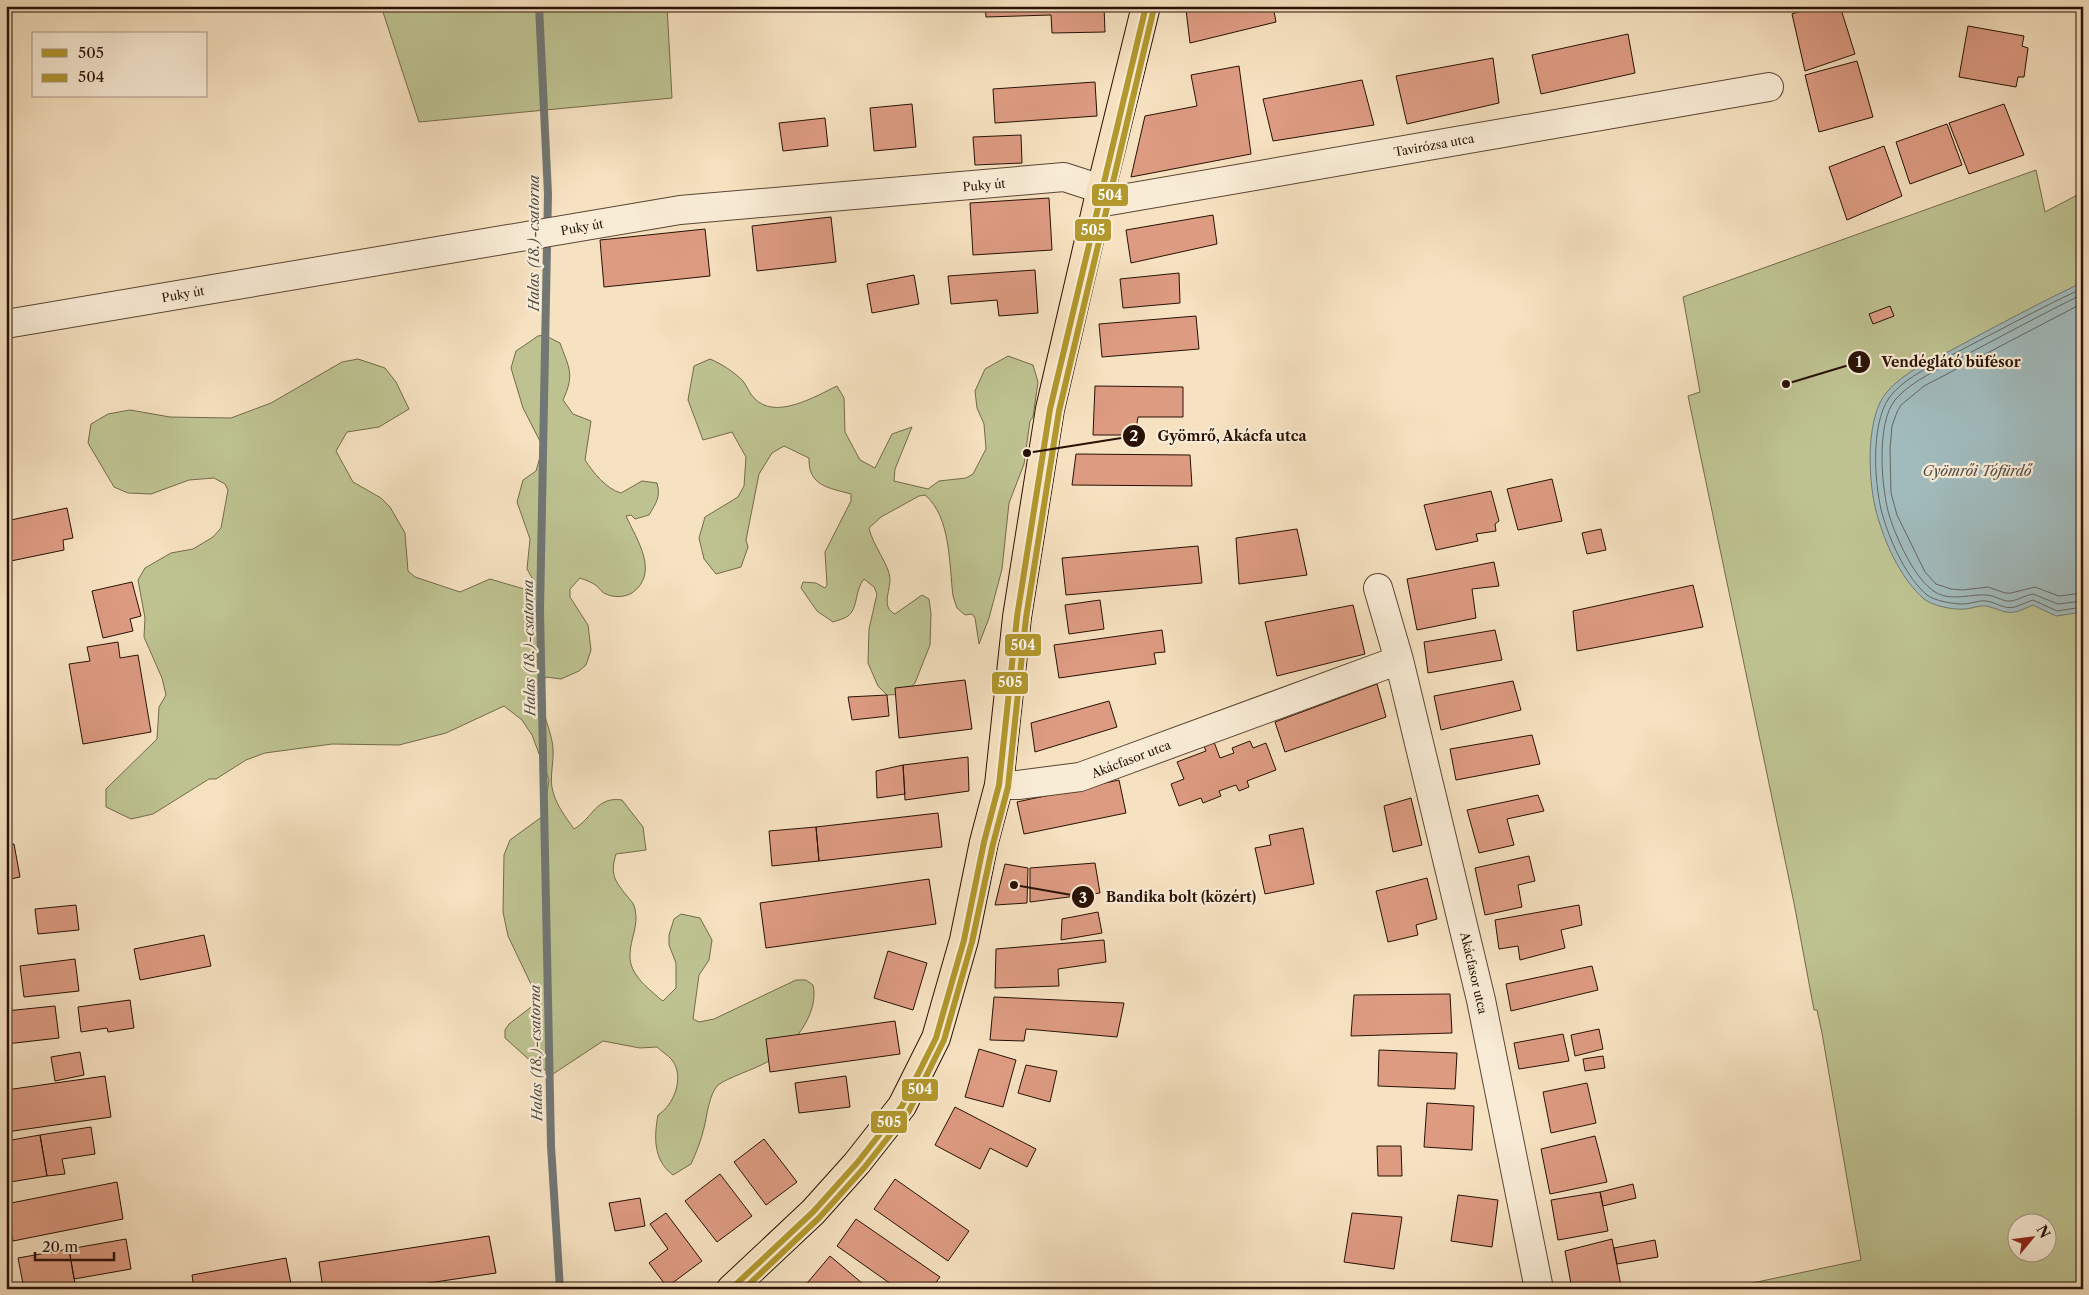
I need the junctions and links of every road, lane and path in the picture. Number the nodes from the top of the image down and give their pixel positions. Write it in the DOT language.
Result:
graph roads {
  1 [pos="1146,6"];
  2 [pos="1769,87"];
  3 [pos="1100,196"];
  4 [pos="6,324"];
  5 [pos="1378,588"];
  6 [pos="1399,660"];
  7 [pos="999,785"];
  8 [pos="731,1289"];
  9 [pos="1539,1289"];
  1 -- 3 [label="main road"];
  2 -- 3 [label="street, Tavirózsa utca"];
  3 -- 4 [label="street, Puky út"];
  3 -- 7 [label="main road"];
  5 -- 6 [label="street, Akácfasor utca"];
  6 -- 7 [label="street, Akácfasor utca"];
  6 -- 9 [label="street, Akácfasor utca"];
  7 -- 8 [label="main road"];
}
